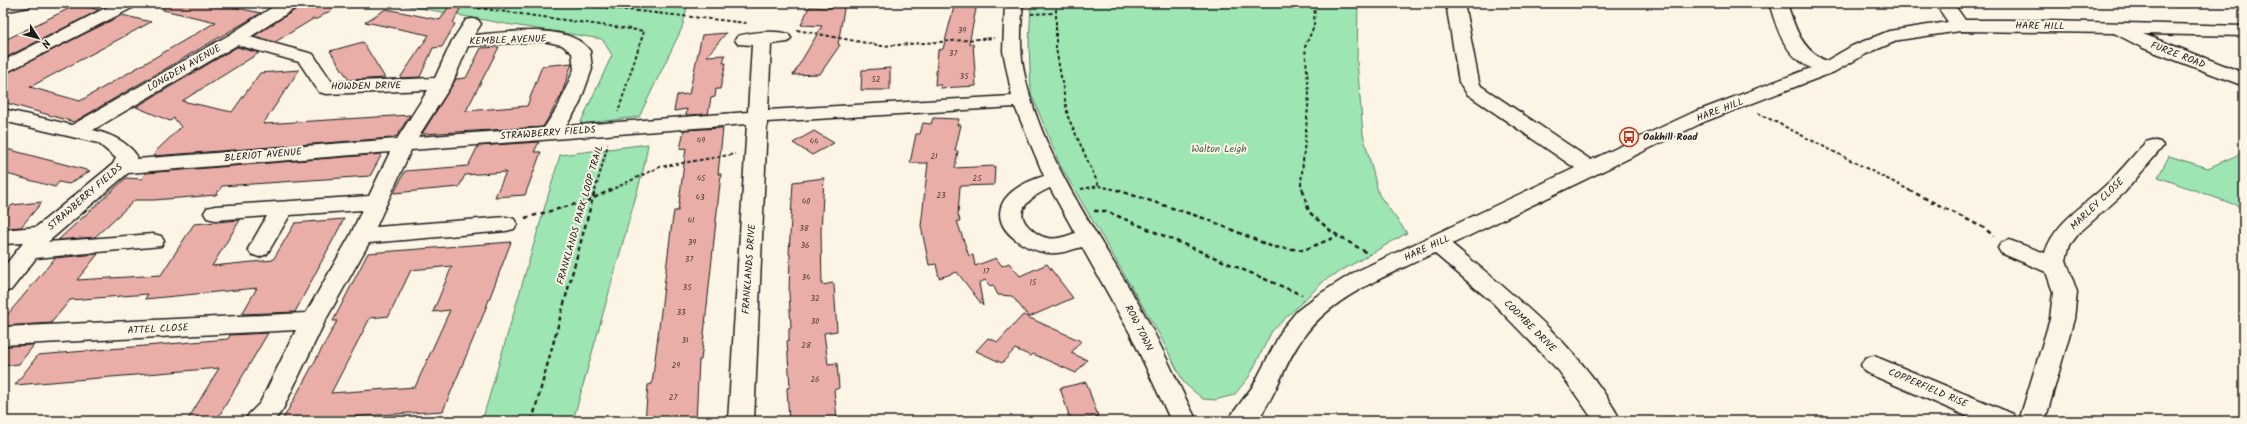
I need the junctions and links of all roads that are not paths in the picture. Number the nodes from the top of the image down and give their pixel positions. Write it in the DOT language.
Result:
graph roads {
  1 [pos="23,3"];
  2 [pos="128,3"];
  3 [pos="291,3"];
  4 [pos="1014,3"];
  5 [pos="1455,3"];
  6 [pos="1778,3"];
  7 [pos="1944,3"];
  8 [pos="3,8"];
  9 [pos="472,24"];
  10 [pos="1960,26"];
  11 [pos="2114,26"];
  12 [pos="2244,32"];
  13 [pos="782,38"];
  14 [pos="235,39"];
  15 [pos="461,41"];
  16 [pos="3,68"];
  17 [pos="1827,68"];
  18 [pos="2244,80"];
  19 [pos="442,84"];
  20 [pos="1023,100"];
  21 [pos="3,115"];
  22 [pos="757,117"];
  23 [pos="76,132"];
  24 [pos="551,133"];
  25 [pos="404,144"];
  26 [pos="2153,146"];
  27 [pos="122,167"];
  28 [pos="1590,169"];
  29 [pos="1059,185"];
  30 [pos="377,202"];
  31 [pos="283,209"];
  32 [pos="215,213"];
  33 [pos="506,224"];
  34 [pos="360,236"];
  35 [pos="3,237"];
  36 [pos="1088,237"];
  37 [pos="153,241"];
  38 [pos="36,243"];
  39 [pos="1437,244"];
  40 [pos="2009,248"];
  41 [pos="259,249"];
  42 [pos="2057,267"];
  43 [pos="3,284"];
  44 [pos="313,321"];
  45 [pos="3,336"];
  46 [pos="1874,365"];
  47 [pos="258,421"];
  48 [pos="741,421"];
  49 [pos="1184,421"];
  50 [pos="1240,421"];
  51 [pos="1608,421"];
  52 [pos="2004,421"];
  53 [pos="2032,421"];
  1 -- 8 [label="street"];
  2 -- 16 [label="street"];
  3 -- 14 [label="street, LONGDEN AVENUE"];
  4 -- 20 [label="street, ROW TOWN"];
  5 -- 28 [label="street"];
  6 -- 17 [label="street"];
  7 -- 10 [label="street"];
  9 -- 15 [label="street, KEMBLE AVENUE"];
  10 -- 11 [label="street, HARE HILL"];
  10 -- 17 [label="street, HARE HILL"];
  11 -- 12 [label="street, HARE HILL"];
  11 -- 18 [label="street, FURZE ROAD"];
  13 -- 22 [label="street, FRANKLANDS DRIVE"];
  14 -- 19 [label="street, HOWDEN DRIVE"];
  14 -- 23 [label="street, LONGDEN AVENUE"];
  15 -- 19 [label="street, KEMBLE AVENUE"];
  15 -- 24 [label="street, KEMBLE AVENUE"];
  17 -- 28 [label="street, HARE HILL"];
  19 -- 25 [label="street, KEMBLE AVENUE"];
  20 -- 22 [label="street"];
  20 -- 29 [label="street, ROW TOWN"];
  21 -- 23 [label="street, STRAWBERRY FIELDS"];
  22 -- 24 [label="street, STRAWBERRY FIELDS"];
  22 -- 48 [label="street, FRANKLANDS DRIVE"];
  23 -- 27 [label="street, STRAWBERRY FIELDS"];
  24 -- 25 [label="street, STRAWBERRY FIELDS"];
  25 -- 27 [label="street, BLERIOT AVENUE"];
  25 -- 30 [label="street"];
  26 -- 42 [label="street, MARLEY CLOSE"];
  27 -- 38 [label="street, STRAWBERRY FIELDS"];
  28 -- 39 [label="street, HARE HILL"];
  29 -- 36 [label="street, ROW TOWN"];
  29 -- 36 [label="street"];
  30 -- 31 [label="street"];
  30 -- 34 [label="street"];
  31 -- 32 [label="street"];
  31 -- 41 [label="street"];
  33 -- 34 [label="street"];
  34 -- 44 [label="street"];
  35 -- 38 [label="street"];
  36 -- 49 [label="street, ROW TOWN"];
  37 -- 38 [label="street"];
  38 -- 43 [label="street, STRAWBERRY FIELDS"];
  39 -- 50 [label="street, HARE HILL"];
  39 -- 51 [label="street, COOMBE DRIVE"];
  40 -- 42 [label="street"];
  42 -- 53 [label="street, MARLEY CLOSE"];
  44 -- 45 [label="street, ATTEL CLOSE"];
  44 -- 47 [label="street"];
  46 -- 52 [label="street, COPPERFIELD RISE"];
}
